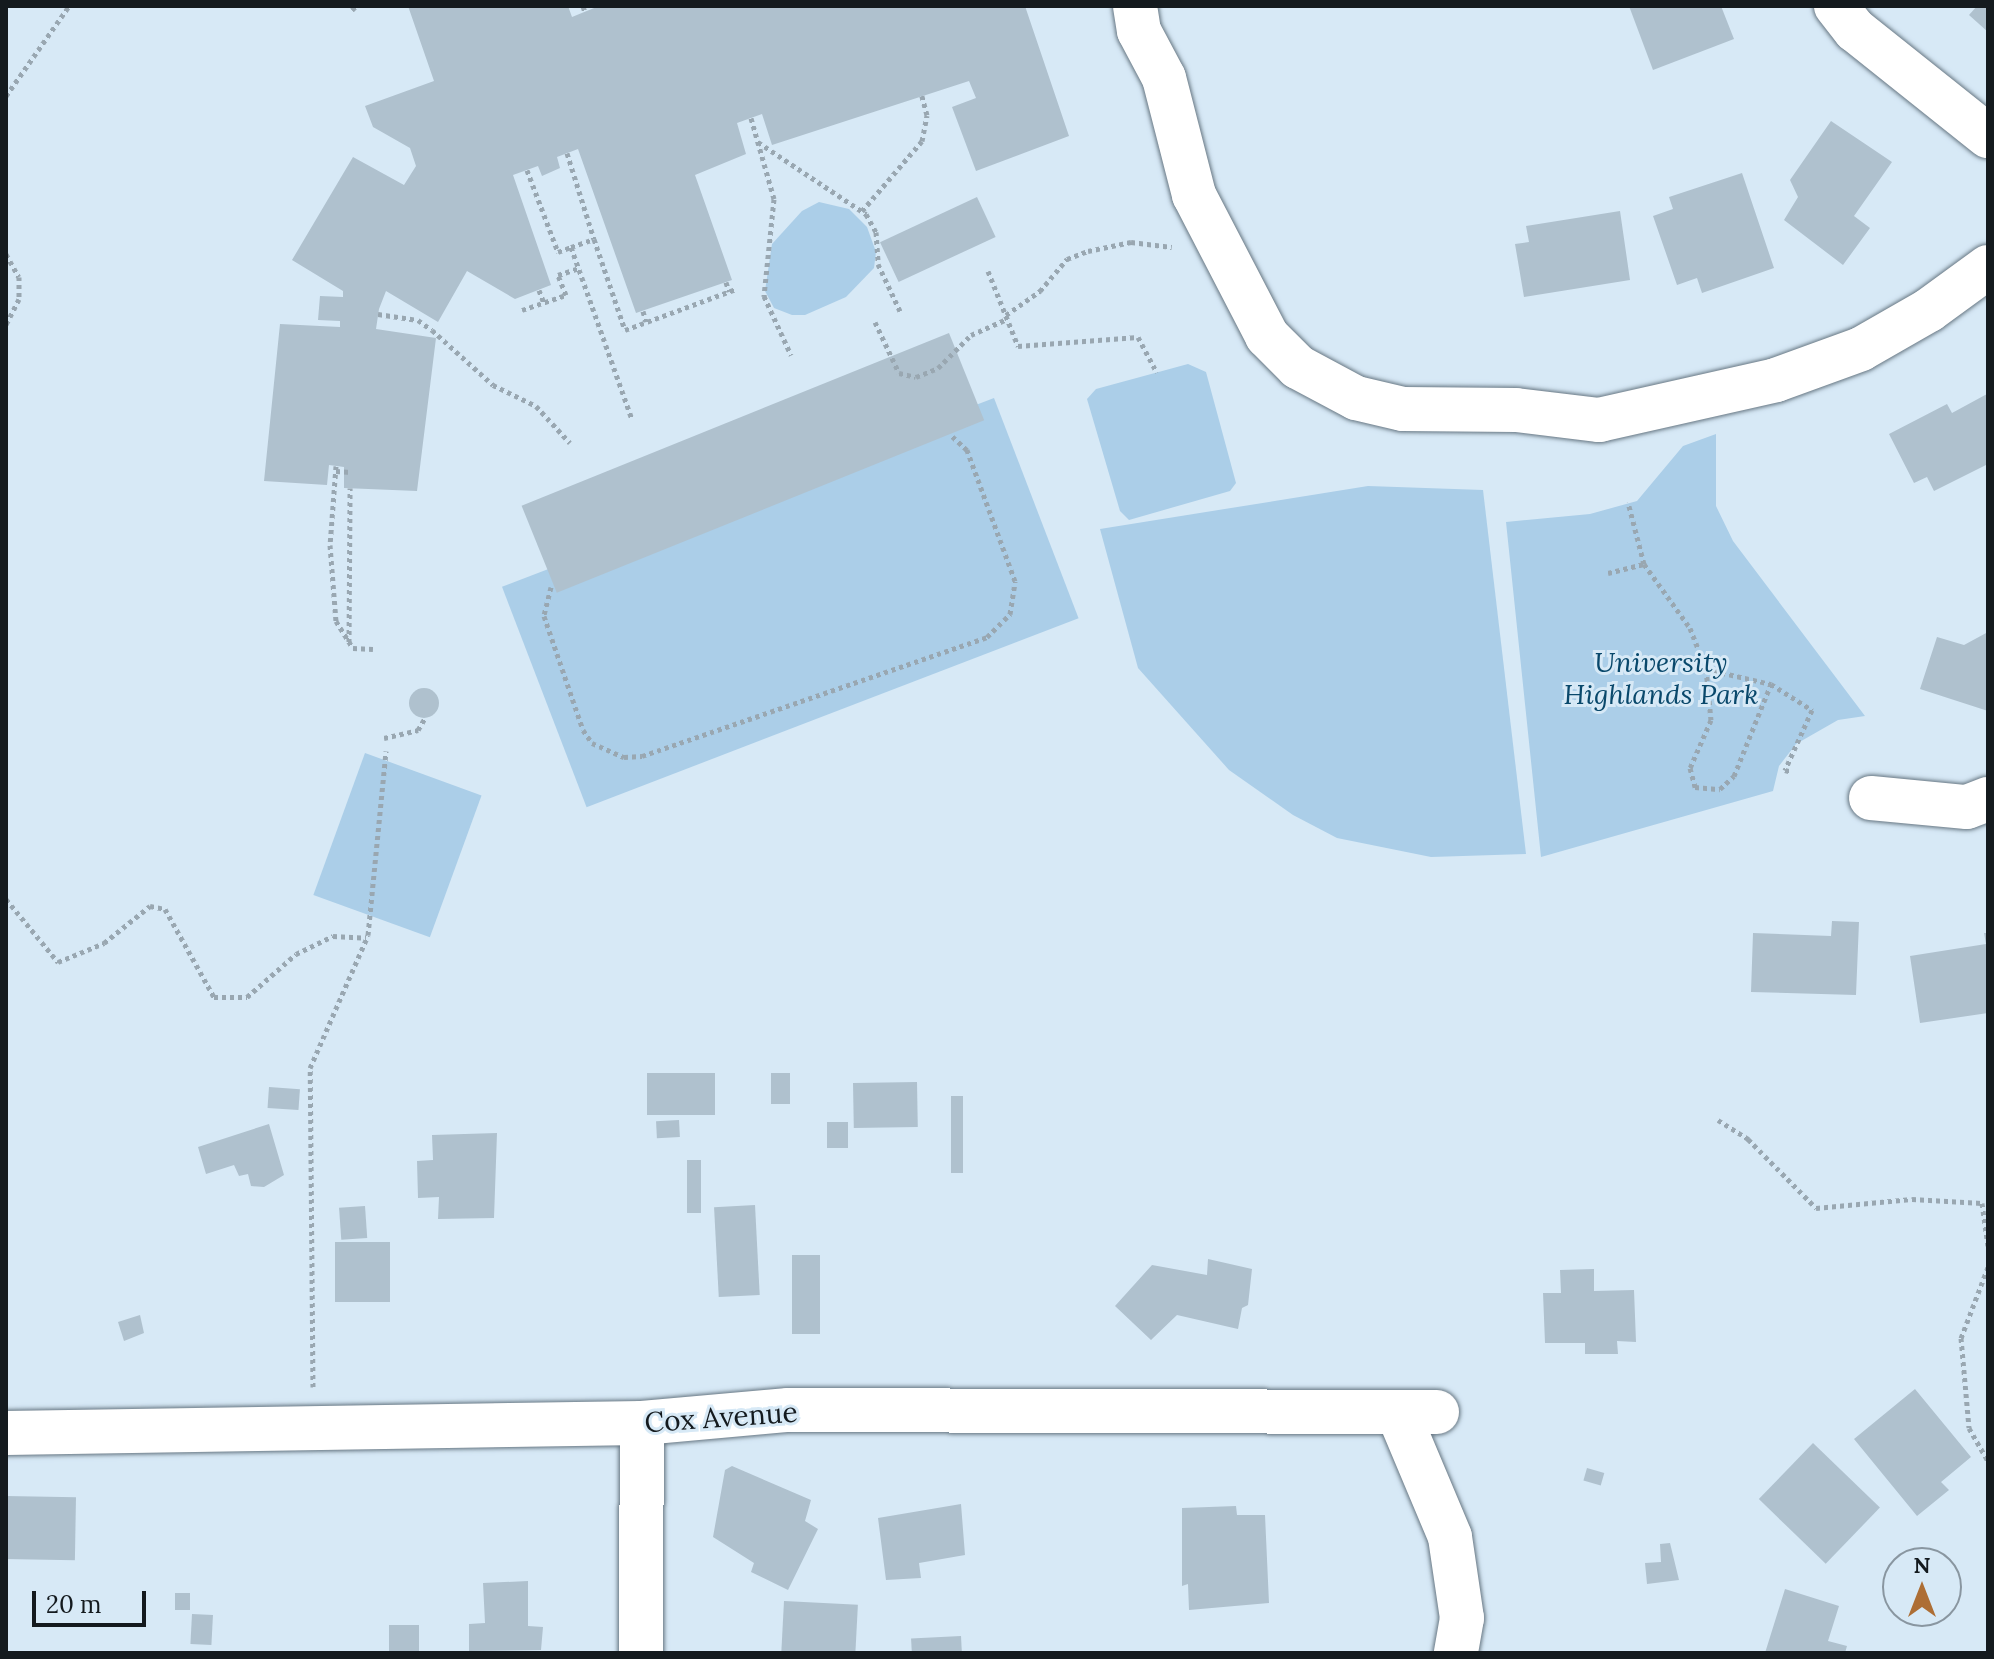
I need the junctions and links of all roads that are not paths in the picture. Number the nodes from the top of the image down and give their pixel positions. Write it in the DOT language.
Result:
graph roads {
  1 [pos="1135,6"];
  2 [pos="1836,6"];
  3 [pos="1988,136"];
  4 [pos="1988,267"];
  5 [pos="1871,798"];
  6 [pos="1988,799"];
  7 [pos="642,1423"];
  8 [pos="6,1433"];
  9 [pos="641,1653"];
  10 [pos="1456,1653"];
  1 -- 4 [label="street"];
  2 -- 3 [label="street"];
  5 -- 6 [label="street"];
  7 -- 8 [label="street, Cox Avenue"];
  7 -- 9 [label="street"];
  7 -- 10 [label="street, Cox Avenue"];
}
